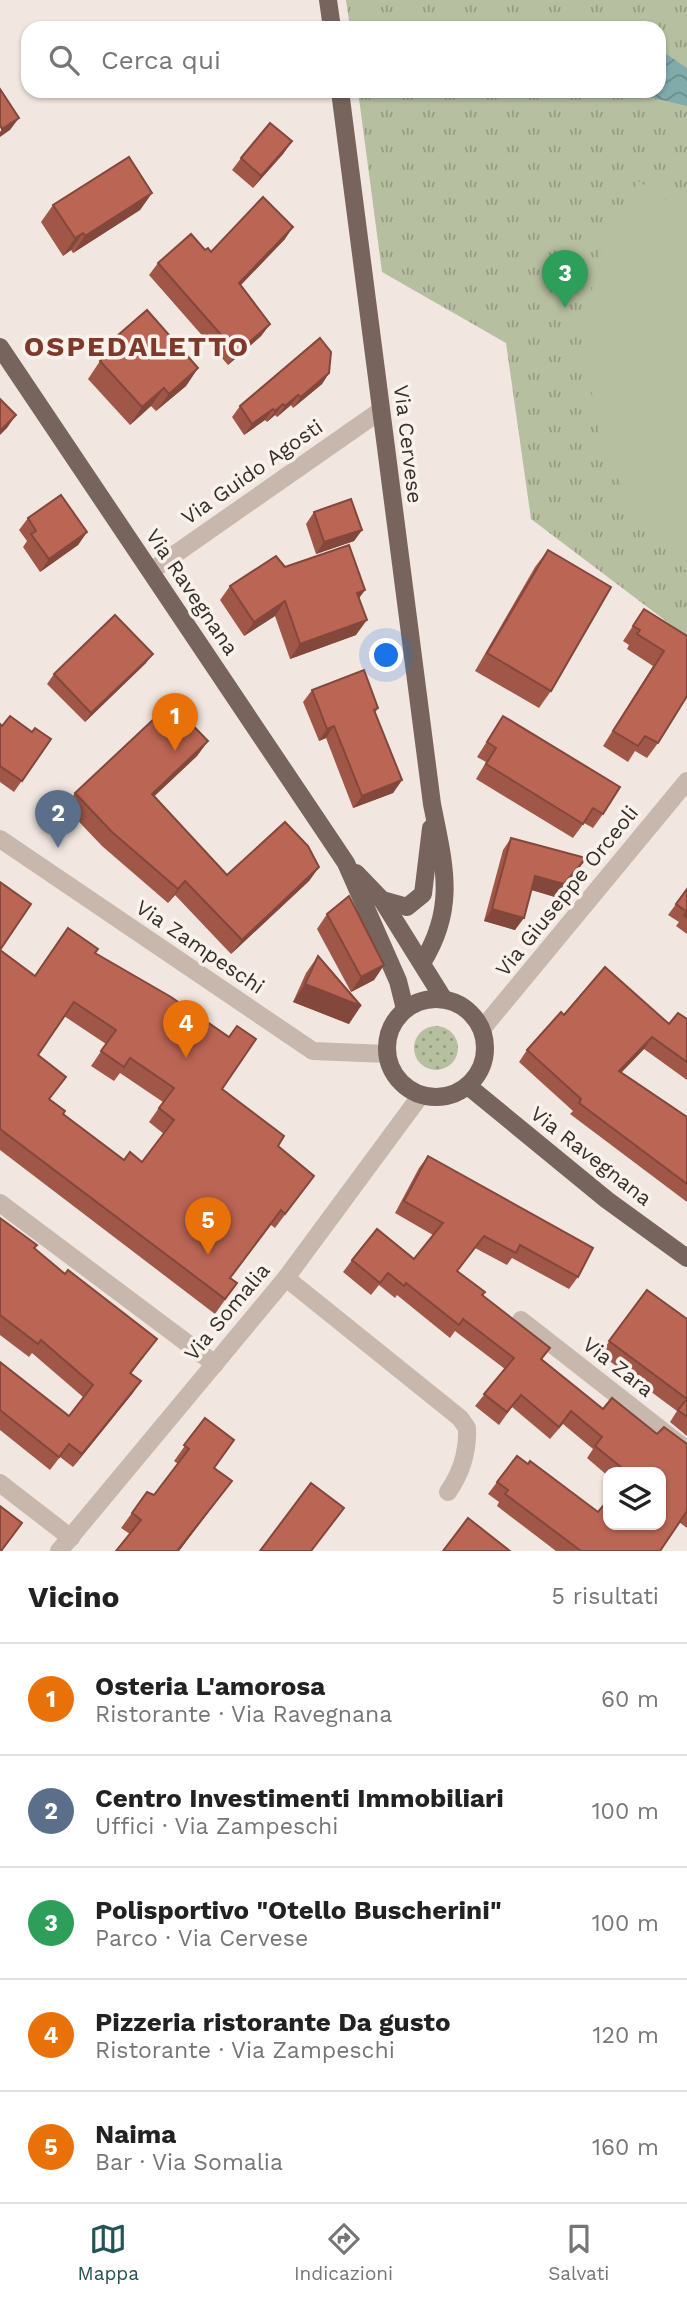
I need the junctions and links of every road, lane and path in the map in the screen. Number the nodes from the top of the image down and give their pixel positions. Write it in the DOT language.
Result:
graph roads {
  1 [pos="328,0"];
  2 [pos="331,21"];
  3 [pos="341,98"];
  4 [pos="0,347"];
  5 [pos="380,411"];
  6 [pos="151,571"];
  7 [pos="687,781"];
  8 [pos="432,804"];
  9 [pos="0,839"];
  10 [pos="346,863"];
  11 [pos="382,900"];
  12 [pos="422,963"];
  13 [pos="443,998"];
  14 [pos="405,1009"];
  15 [pos="482,1029"];
  16 [pos="387,1054"];
  17 [pos="468,1086"];
  18 [pos="421,1095"];
  19 [pos="0,1203"];
  20 [pos="687,1258"];
  21 [pos="286,1278"];
  22 [pos="521,1320"];
  23 [pos="215,1364"];
  24 [pos="687,1450"];
  25 [pos="0,1483"];
  26 [pos="447,1492"];
  27 [pos="65,1544"];
  1 -- 2 [label="main road"];
  3 -- 5 [label="main road, Via Cervese"];
  4 -- 6 [label="main road, Via Ravegnana"];
  5 -- 6 [label="street, Via Guido Agosti"];
  5 -- 8 [label="main road, Via Cervese"];
  6 -- 10 [label="main road, Via Ravegnana"];
  7 -- 15 [label="street, Via Giuseppe Orceoli"];
  8 -- 11 [label="main road, Via Cervese"];
  8 -- 12 [label="main road, Via Cervese"];
  9 -- 16 [label="street, Via Zampeschi"];
  10 -- 11 [label="main road, Via Ravegnana"];
  10 -- 14 [label="main road, Via Ravegnana"];
  11 -- 12 [label="main road, Via Ravegnana"];
  12 -- 13 [label="main road, Via Ravegnana"];
  13 -- 14 [label="main road"];
  13 -- 15 [label="main road, Via Ravegnana"];
  14 -- 16 [label="main road"];
  15 -- 17 [label="main road"];
  16 -- 18 [label="main road"];
  17 -- 18 [label="main road"];
  17 -- 20 [label="main road, Via Ravegnana"];
  18 -- 21 [label="street, Via Somalia"];
  19 -- 23 [label="street"];
  21 -- 23 [label="street, Via Somalia"];
  21 -- 26 [label="street"];
  22 -- 24 [label="street, Via Zara"];
  23 -- 27 [label="street, Via Somalia"];
  25 -- 27 [label="street"];
}
